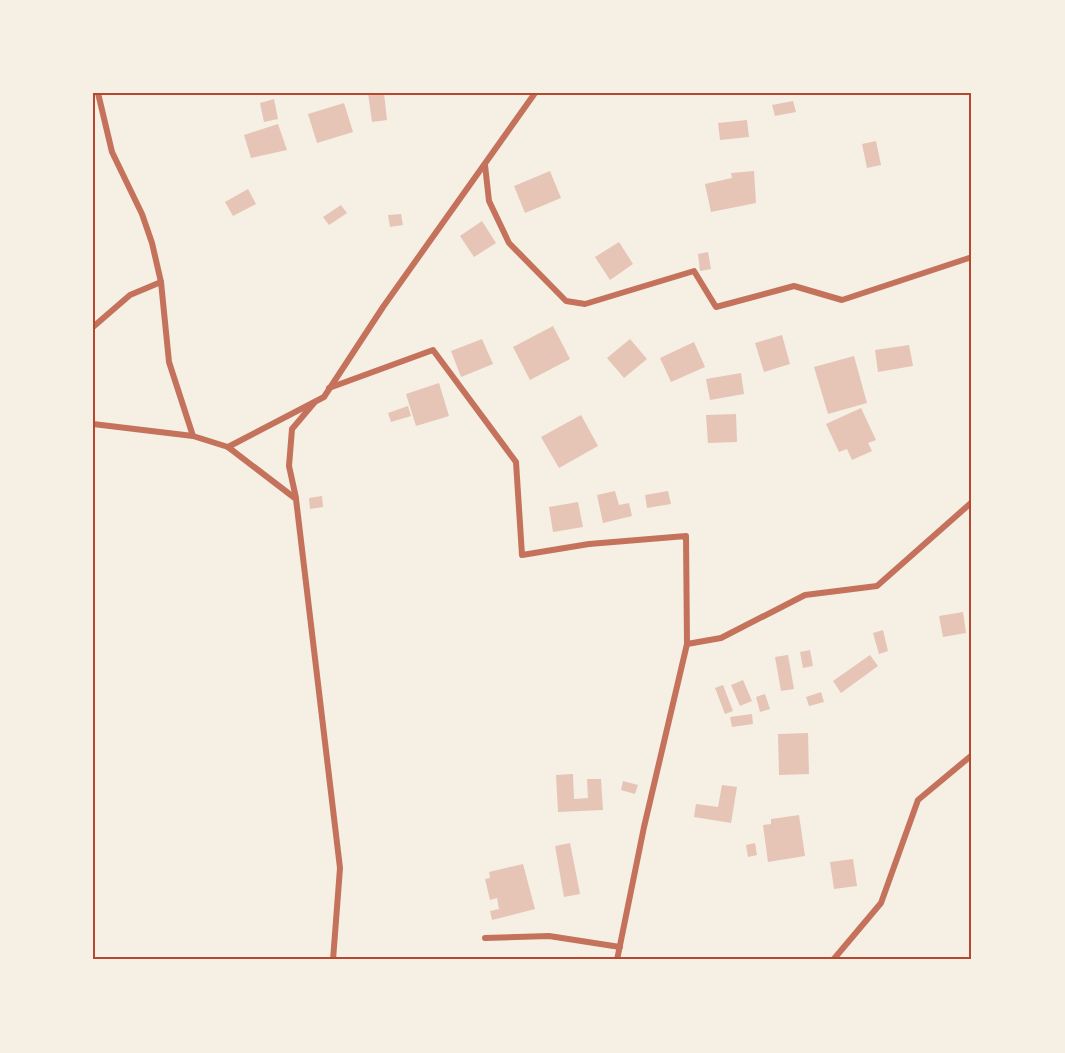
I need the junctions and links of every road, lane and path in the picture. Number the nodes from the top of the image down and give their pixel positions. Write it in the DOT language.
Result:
graph roads {
  1 [pos="98,93"];
  2 [pos="535,93"];
  3 [pos="485,165"];
  4 [pos="972,257"];
  5 [pos="161,282"];
  6 [pos="93,327"];
  7 [pos="329,388"];
  8 [pos="316,401"];
  9 [pos="93,424"];
  10 [pos="193,436"];
  11 [pos="228,447"];
  12 [pos="296,499"];
  13 [pos="972,502"];
  14 [pos="687,644"];
  15 [pos="972,755"];
  16 [pos="485,938"];
  17 [pos="620,947"];
  18 [pos="333,960"];
  19 [pos="617,960"];
  20 [pos="833,960"];
  1 -- 5 [label="street"];
  2 -- 3 [label="street"];
  3 -- 4 [label="street"];
  3 -- 7 [label="street"];
  5 -- 6 [label="street"];
  5 -- 10 [label="street"];
  7 -- 8 [label="street"];
  7 -- 14 [label="street"];
  8 -- 11 [label="street"];
  8 -- 12 [label="street"];
  9 -- 10 [label="street"];
  10 -- 11 [label="street"];
  11 -- 12 [label="street"];
  12 -- 18 [label="street"];
  13 -- 14 [label="street"];
  14 -- 17 [label="street"];
  15 -- 20 [label="street"];
  16 -- 17 [label="street"];
  17 -- 19 [label="street"];
}
